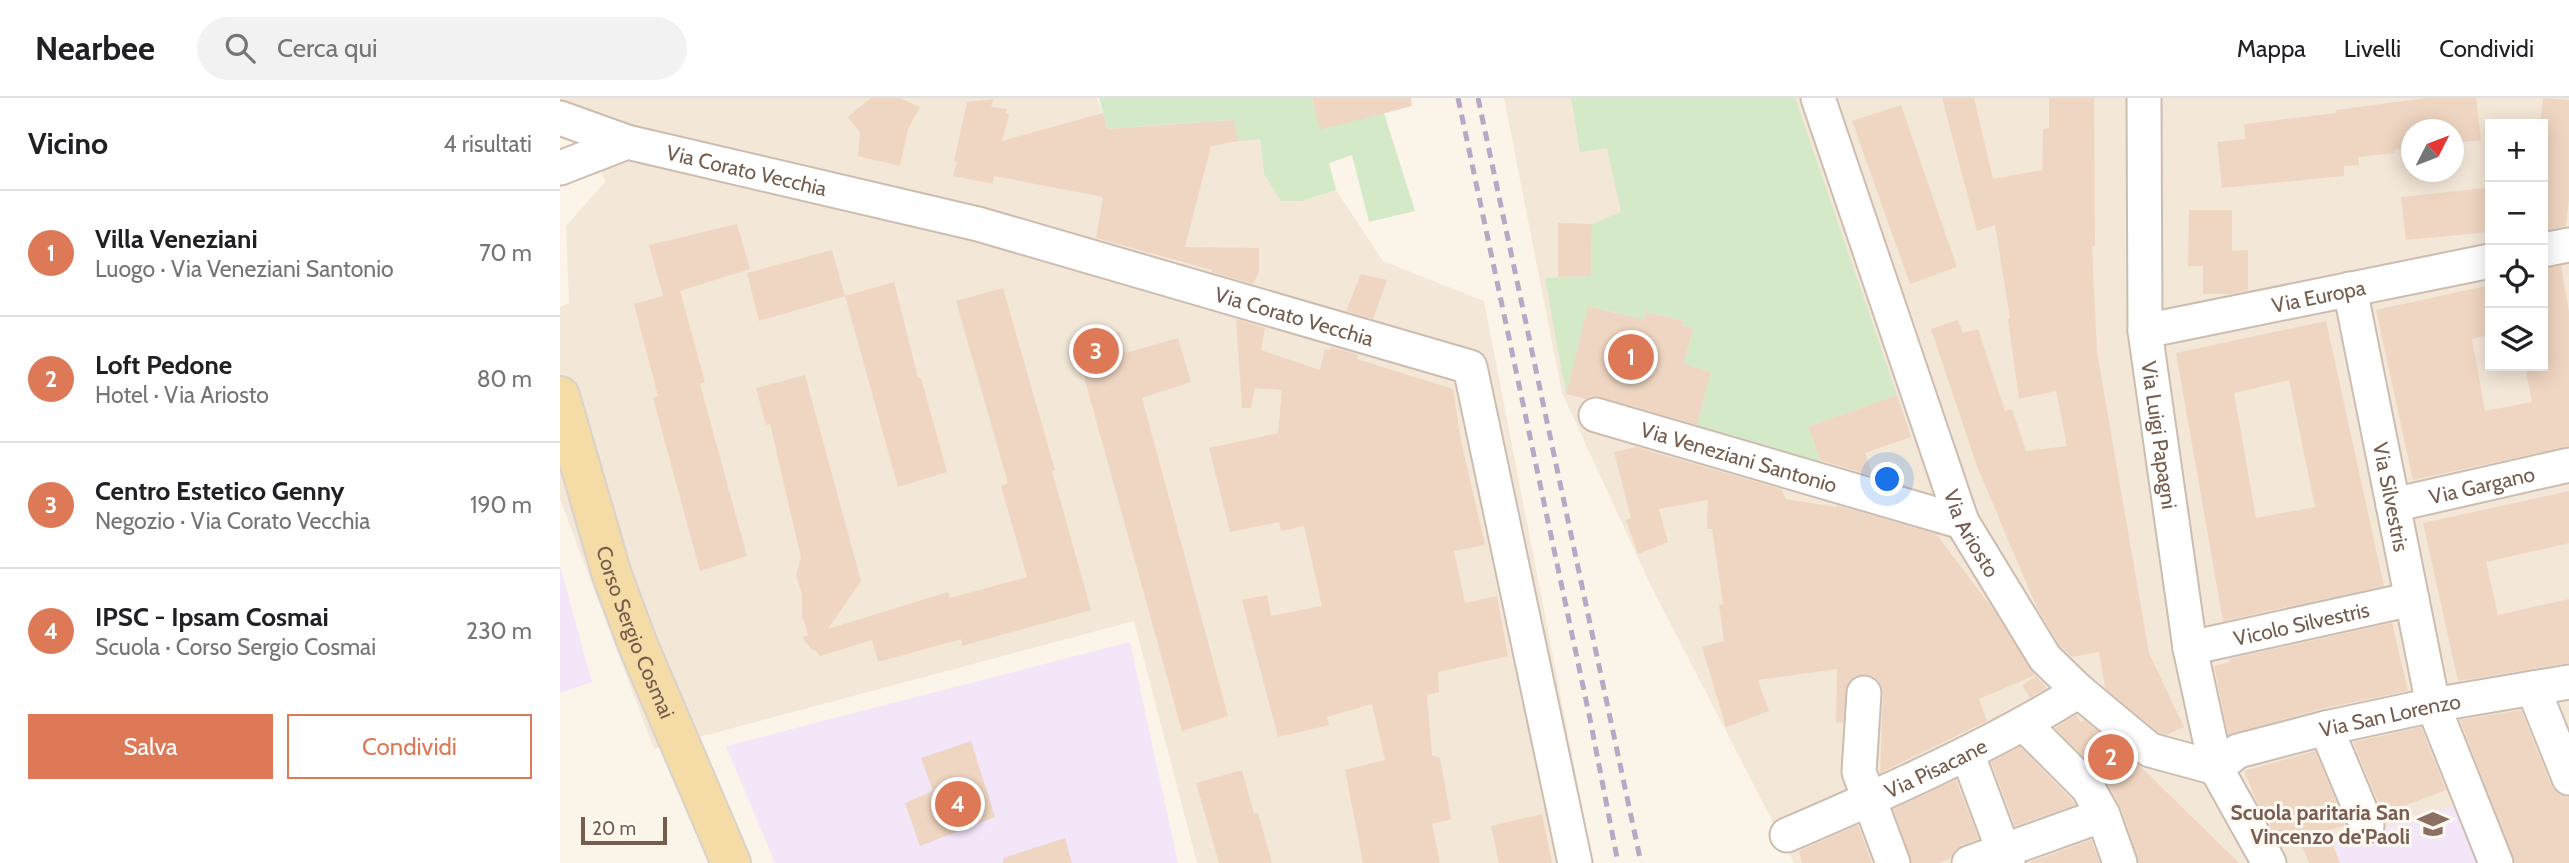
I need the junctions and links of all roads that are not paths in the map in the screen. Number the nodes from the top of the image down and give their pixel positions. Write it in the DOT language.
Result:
graph roads {
  1 [pos="1818,98"];
  2 [pos="2150,99"];
  3 [pos="560,118"];
  4 [pos="627,142"];
  5 [pos="560,168"];
  6 [pos="2569,245"];
  7 [pos="2548,249"];
  8 [pos="2485,262"];
  9 [pos="2350,289"];
  10 [pos="2145,331"];
  11 [pos="560,396"];
  12 [pos="1596,415"];
  13 [pos="2569,465"];
  14 [pos="2393,505"];
  15 [pos="1962,522"];
  16 [pos="2412,598"];
  17 [pos="2190,648"];
  18 [pos="2569,682"];
  19 [pos="2533,688"];
  20 [pos="2079,691"];
  21 [pos="1864,693"];
  22 [pos="2433,705"];
  23 [pos="2025,724"];
  24 [pos="2326,728"];
  25 [pos="1967,753"];
  26 [pos="2216,768"];
  27 [pos="2569,778"];
  28 [pos="1870,799"];
  29 [pos="2096,801"];
  30 [pos="2367,826"];
  31 [pos="1787,835"];
  32 [pos="2006,857"];
  33 [pos="2267,862"];
  34 [pos="731,863"];
  35 [pos="1575,863"];
  36 [pos="1893,863"];
  37 [pos="1969,863"];
  38 [pos="2120,863"];
  39 [pos="2496,863"];
  1 -- 15 [label="street, Via Ariosto"];
  2 -- 10 [label="street, Via Luigi Papagni"];
  3 -- 4 [label="street, Via Corato Vecchia"];
  4 -- 5 [label="street"];
  4 -- 35 [label="street, Via Corato Vecchia"];
  6 -- 7 [label="street"];
  8 -- 9 [label="street, Via Europa"];
  9 -- 10 [label="street, Via Europa"];
  9 -- 14 [label="street, Via Silvestris"];
  10 -- 17 [label="street, Via Luigi Papagni"];
  11 -- 34 [label="main road, Corso Sergio Cosmai"];
  12 -- 15 [label="street, Via Veneziani Santonio"];
  13 -- 14 [label="street, Via Gargano"];
  14 -- 16 [label="street, Via Silvestris"];
  15 -- 20 [label="street, Via Ariosto"];
  16 -- 17 [label="street, Vicolo Silvestris"];
  16 -- 22 [label="street, Via Silvestris"];
  17 -- 26 [label="street, Via Luigi Papagni"];
  18 -- 19 [label="street, Via San Lorenzo"];
  19 -- 22 [label="street, Via San Lorenzo"];
  19 -- 27 [label="street"];
  20 -- 23 [label="street, Via Pisacane"];
  20 -- 26 [label="street, Via Ariosto"];
  21 -- 28 [label="street"];
  22 -- 24 [label="street, Via San Lorenzo"];
  22 -- 39 [label="street, Via Silvestris"];
  23 -- 25 [label="street, Via Pisacane"];
  23 -- 29 [label="street"];
  24 -- 26 [label="street, Via San Lorenzo"];
  24 -- 30 [label="street"];
  25 -- 28 [label="street, Via Pisacane"];
  25 -- 32 [label="street"];
  26 -- 33 [label="street"];
  28 -- 31 [label="street, Via Pisacane"];
  28 -- 36 [label="street"];
  29 -- 32 [label="street"];
  29 -- 38 [label="street"];
  32 -- 37 [label="street"];
}
